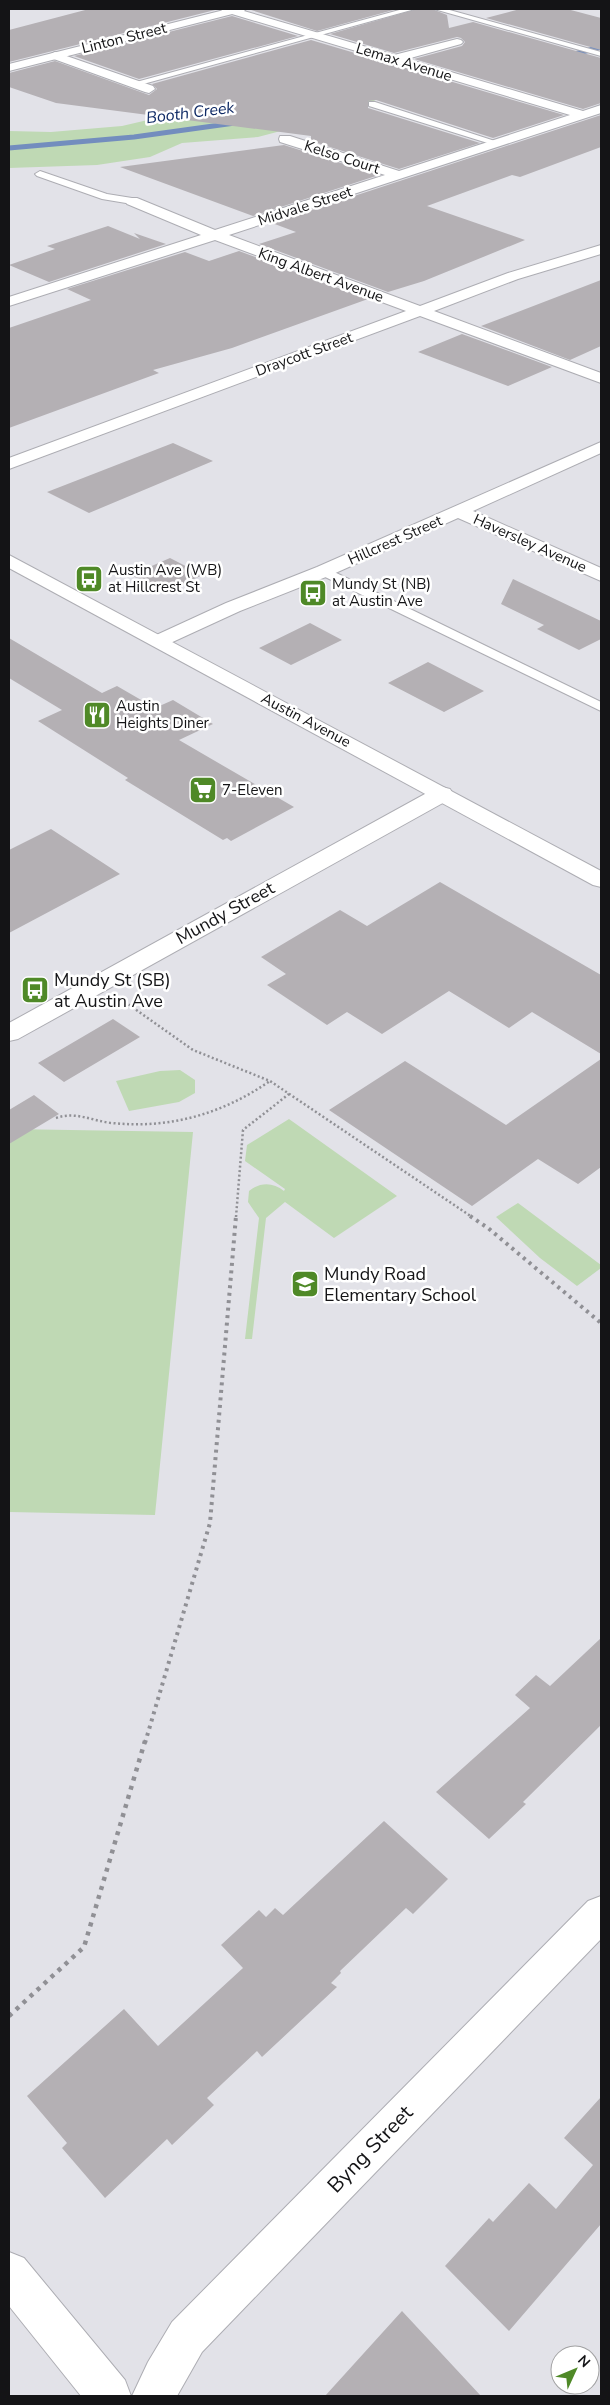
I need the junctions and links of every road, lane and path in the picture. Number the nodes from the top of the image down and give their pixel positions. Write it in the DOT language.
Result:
graph roads {
  1 [pos="233,9"];
  2 [pos="410,9"];
  3 [pos="438,9"];
  4 [pos="313,34"];
  5 [pos="457,42"];
  6 [pos="601,54"];
  7 [pos="55,56"];
  8 [pos="393,59"];
  9 [pos="9,68"];
  10 [pos="133,84"];
  11 [pos="149,89"];
  12 [pos="372,104"];
  13 [pos="601,109"];
  14 [pos="582,115"];
  15 [pos="285,139"];
  16 [pos="497,143"];
  17 [pos="40,174"];
  18 [pos="399,175"];
  19 [pos="132,201"];
  20 [pos="216,235"];
  21 [pos="601,249"];
  22 [pos="9,302"];
  23 [pos="419,311"];
  24 [pos="601,378"];
  25 [pos="601,447"];
  26 [pos="9,464"];
  27 [pos="458,511"];
  28 [pos="9,561"];
  29 [pos="324,571"];
  30 [pos="601,575"];
  31 [pos="160,641"];
  32 [pos="601,707"];
  33 [pos="442,794"];
  34 [pos="601,880"];
  35 [pos="128,1004"];
  36 [pos="9,1033"];
  37 [pos="270,1081"];
  38 [pos="289,1094"];
  39 [pos="56,1118"];
  40 [pos="601,1322"];
  41 [pos="601,1913"];
  42 [pos="9,2016"];
  43 [pos="9,2273"];
  44 [pos="108,2396"];
  45 [pos="154,2396"];
  1 -- 4 [label="street, Lemax Avenue"];
  1 -- 7 [label="street, Linton Street"];
  2 -- 4 [label="lane"];
  3 -- 6 [label="lane"];
  4 -- 8 [label="street, Lemax Avenue"];
  4 -- 10 [label="lane"];
  5 -- 8 [label="street"];
  7 -- 9 [label="street, Linton Street"];
  7 -- 10 [label="street"];
  8 -- 14 [label="street, Lemax Avenue"];
  10 -- 11 [label="street"];
  12 -- 16 [label="lane"];
  13 -- 14 [label="street, Midvale Street"];
  14 -- 16 [label="street, Midvale Street"];
  15 -- 18 [label="street, Kelso Court"];
  16 -- 18 [label="street, Midvale Street"];
  17 -- 19 [label="lane, King Albert Avenue"];
  18 -- 20 [label="street, Midvale Street"];
  19 -- 20 [label="street, King Albert Avenue"];
  20 -- 22 [label="street, Midvale Street"];
  20 -- 23 [label="street, King Albert Avenue"];
  21 -- 23 [label="street, Draycott Street"];
  23 -- 24 [label="street, King Albert Avenue"];
  23 -- 26 [label="street, Draycott Street"];
  25 -- 27 [label="street, Hillcrest Street"];
  27 -- 29 [label="street, Hillcrest Street"];
  27 -- 30 [label="street, Haversley Avenue"];
  28 -- 31 [label="street, Austin Avenue"];
  29 -- 31 [label="street, Hillcrest Street"];
  29 -- 32 [label="lane"];
  31 -- 33 [label="street, Austin Avenue"];
  33 -- 34 [label="street, Austin Avenue"];
  33 -- 36 [label="street, Mundy Street"];
  35 -- 37 [label="path"];
  37 -- 38 [label="path"];
  37 -- 39 [label="path"];
  38 -- 40 [label="path"];
  38 -- 42 [label="path"];
  41 -- 45 [label="street, Byng Street"];
  43 -- 44 [label="street"];
}
